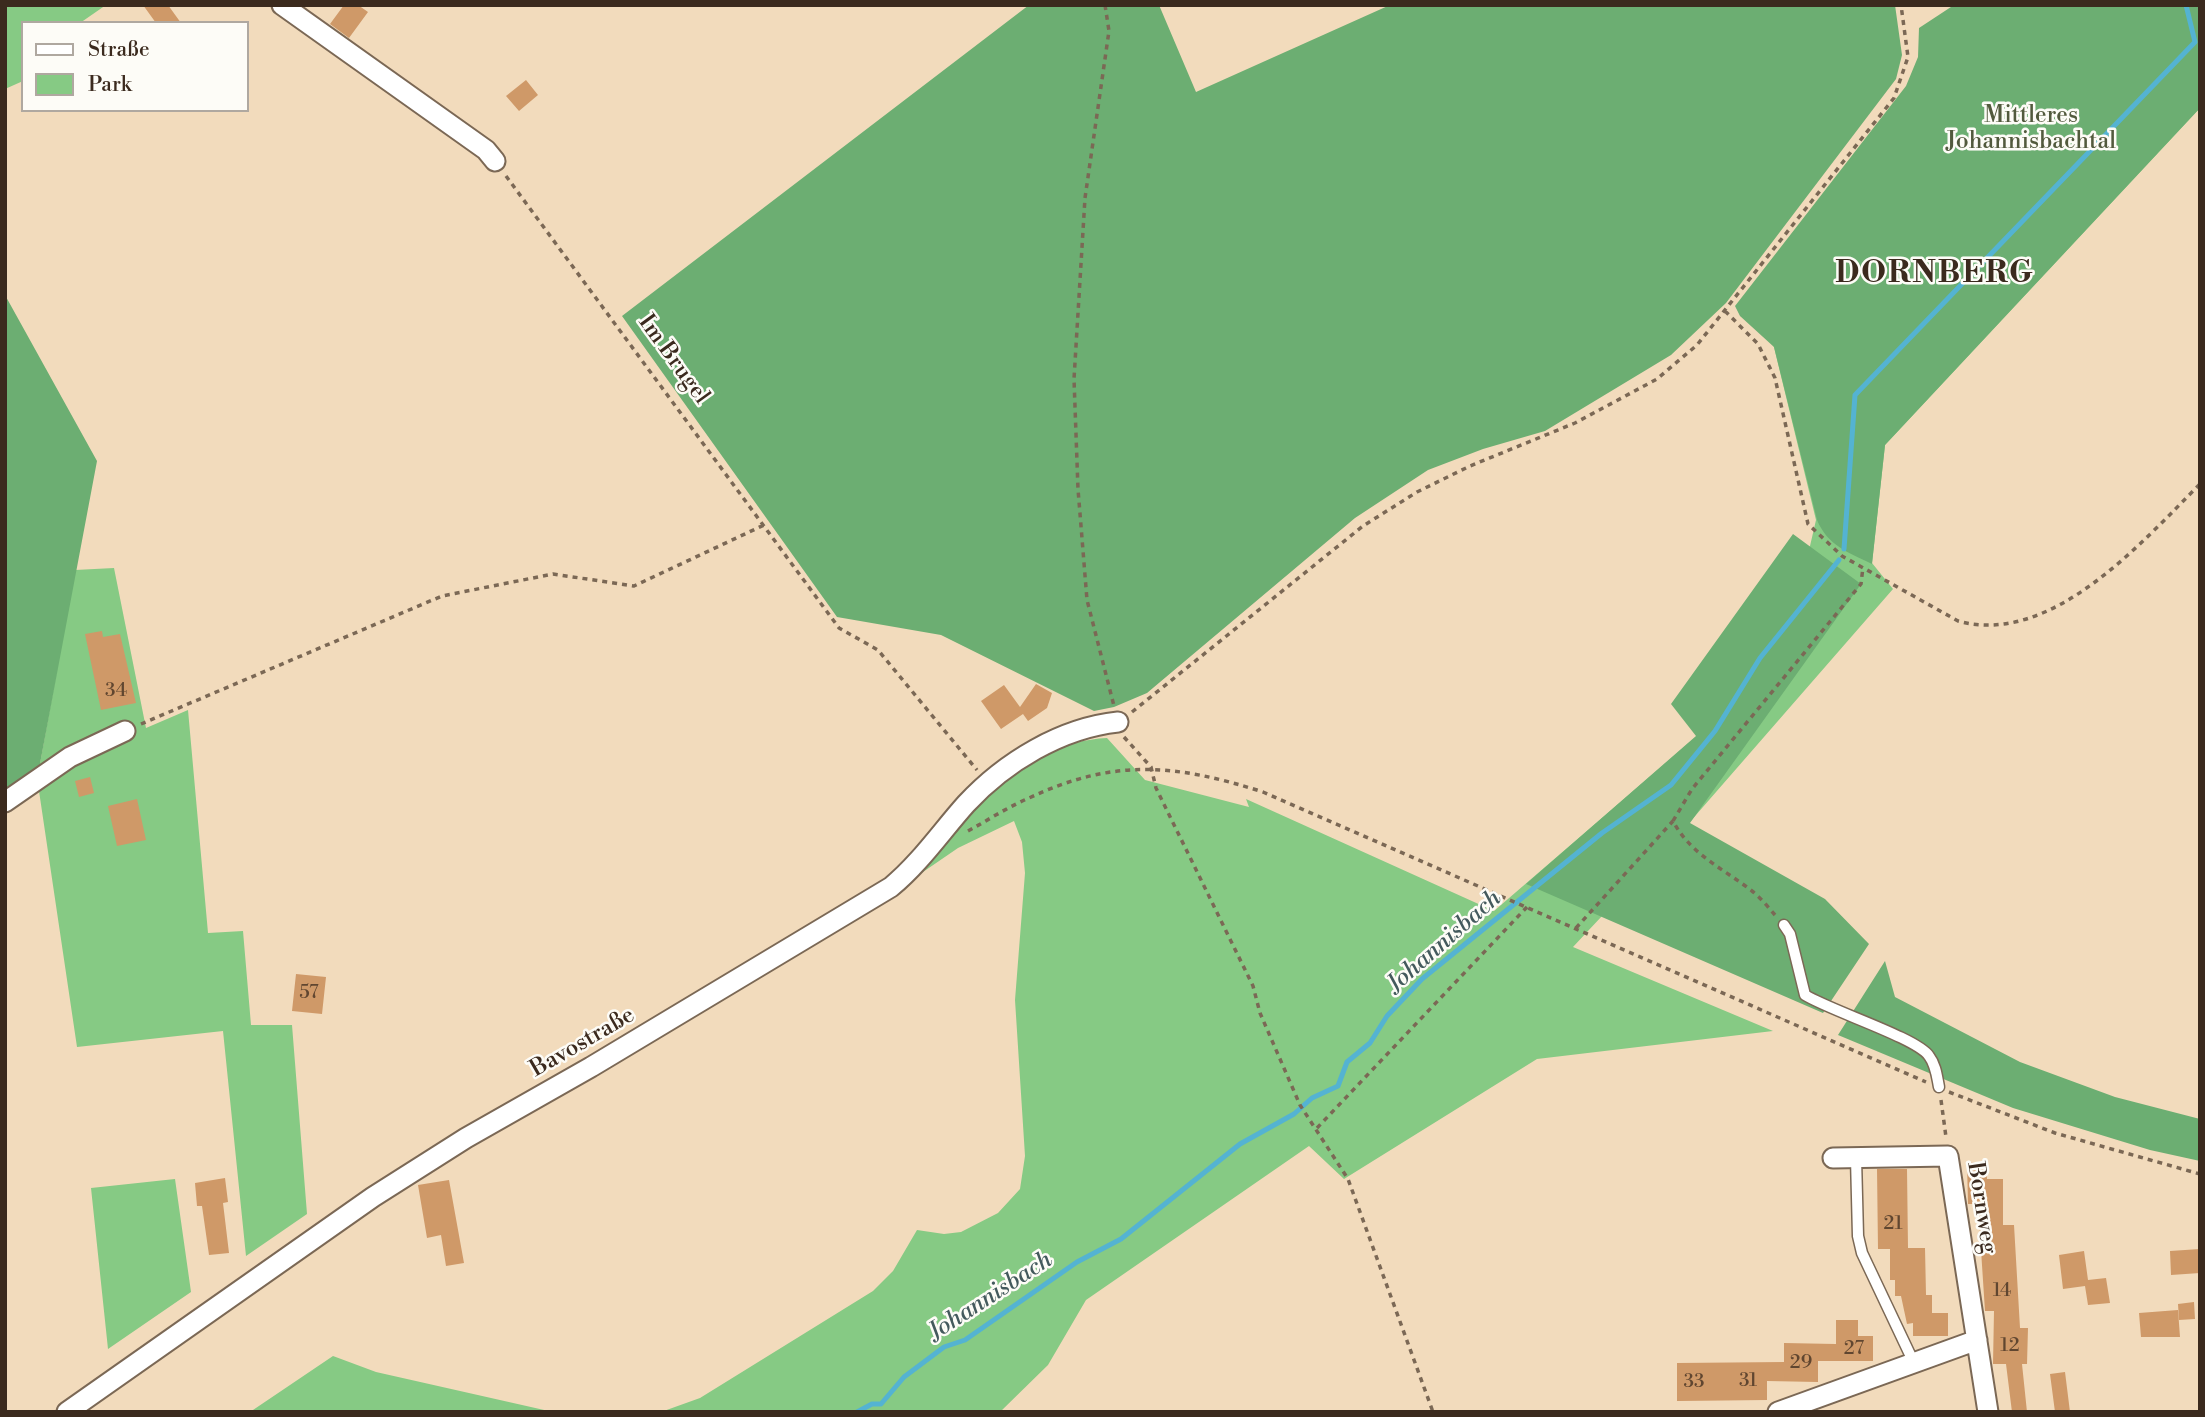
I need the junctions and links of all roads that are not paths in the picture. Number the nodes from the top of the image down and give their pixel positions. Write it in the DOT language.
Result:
graph roads {
  1 [pos="282,5"];
  2 [pos="495,161"];
  3 [pos="1118,722"];
  4 [pos="125,730"];
  5 [pos="5,802"];
  6 [pos="1784,925"];
  7 [pos="1939,1087"];
  8 [pos="1833,1158"];
  9 [pos="1856,1158"];
  10 [pos="1977,1340"];
  11 [pos="1914,1363"];
  12 [pos="67,1412"];
  13 [pos="1778,1412"];
  14 [pos="1988,1412"];
  1 -- 2 [label="street"];
  3 -- 12 [label="street, Bavostraße"];
  4 -- 5 [label="street"];
  6 -- 7 [label="lane"];
  8 -- 9 [label="street, Bornweg"];
  9 -- 10 [label="street, Bornweg"];
  9 -- 11 [label="lane"];
  10 -- 11 [label="street"];
  10 -- 14 [label="street, Bornweg"];
  11 -- 13 [label="street"];
}
